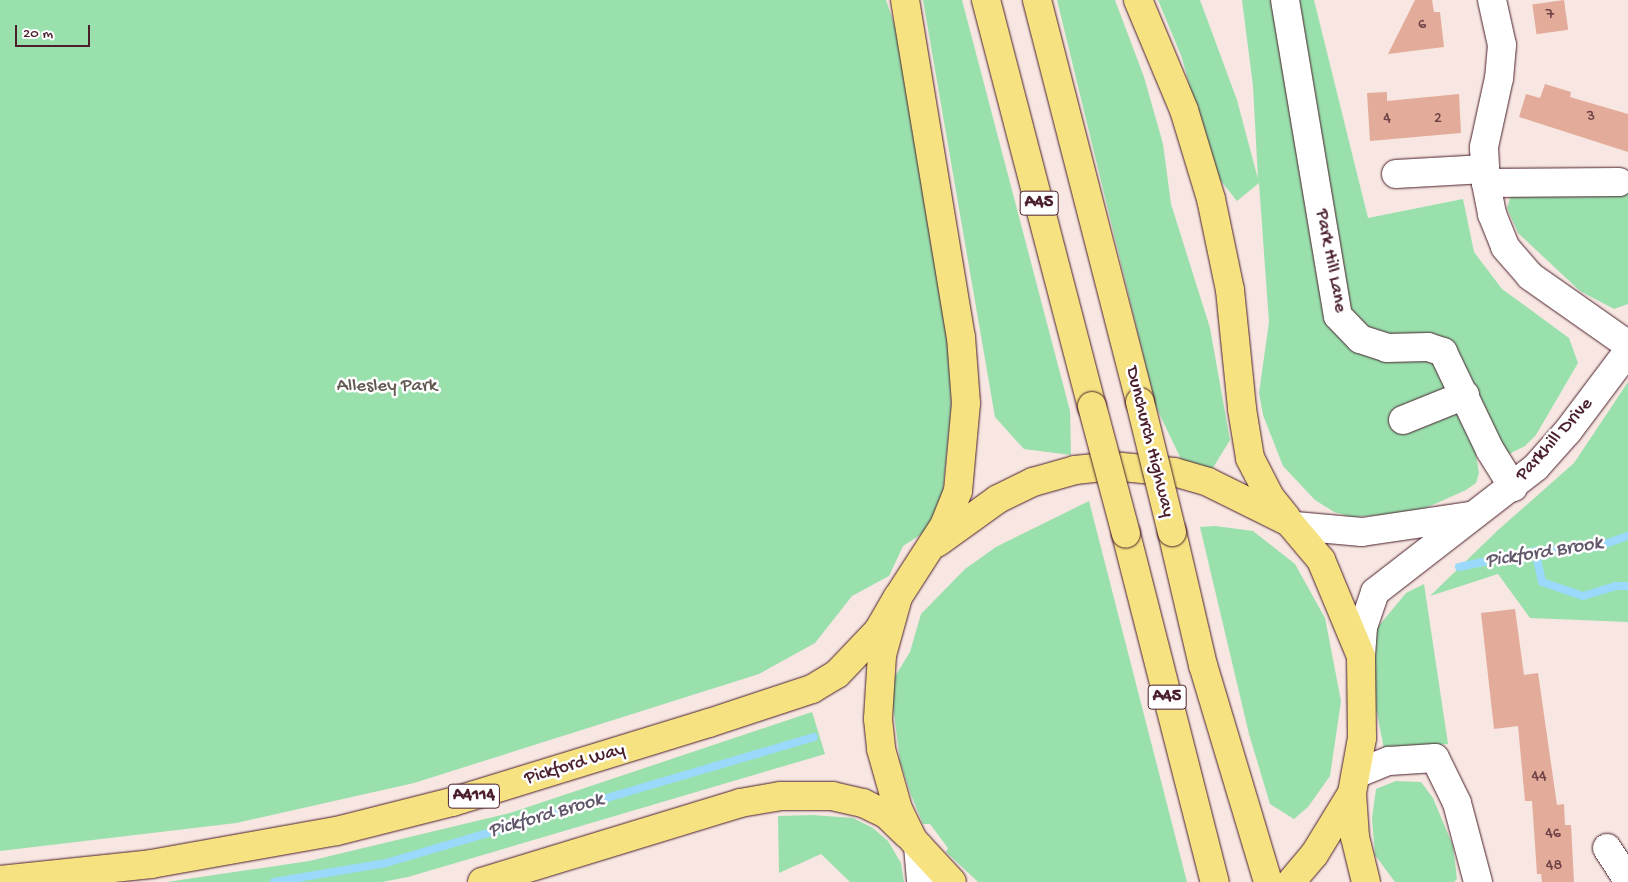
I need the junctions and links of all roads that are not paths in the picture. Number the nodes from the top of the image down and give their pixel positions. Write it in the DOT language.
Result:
graph roads {
  1 [pos="904,0"];
  2 [pos="986,0"];
  3 [pos="1037,0"];
  4 [pos="1138,0"];
  5 [pos="1285,0"];
  6 [pos="1492,0"];
  7 [pos="1396,174"];
  8 [pos="1486,176"];
  9 [pos="1619,182"];
  10 [pos="1628,345"];
  11 [pos="1628,352"];
  12 [pos="1465,395"];
  13 [pos="1403,420"];
  14 [pos="1513,487"];
  15 [pos="1471,516"];
  16 [pos="1292,524"];
  17 [pos="927,552"];
  18 [pos="898,597"];
  19 [pos="1361,656"];
  20 [pos="1354,784"];
  21 [pos="916,843"];
  22 [pos="1607,848"];
  23 [pos="1212,871"];
  24 [pos="0,880"];
  25 [pos="1368,880"];
  26 [pos="1628,880"];
  27 [pos="482,882"];
  28 [pos="921,882"];
  29 [pos="952,882"];
  30 [pos="1268,882"];
  31 [pos="1290,882"];
  32 [pos="1478,882"];
  1 -- 17 [label="highway, Pickford Way"];
  2 -- 23 [label="highway, A45, bridge"];
  3 -- 30 [label="highway, Dunchurch Highway / A45, bridge"];
  4 -- 16 [label="highway"];
  5 -- 12 [label="street, Park Hill Lane"];
  6 -- 8 [label="street"];
  7 -- 8 [label="street"];
  8 -- 9 [label="street"];
  8 -- 10 [label="street"];
  11 -- 14 [label="street, Parkhill Drive"];
  12 -- 13 [label="street"];
  12 -- 14 [label="street, Park Hill Lane"];
  14 -- 15 [label="street, Parkhill Drive"];
  15 -- 16 [label="street, Parkhill Drive"];
  15 -- 19 [label="street, Parkhill Drive"];
  16 -- 17 [label="highway"];
  16 -- 19 [label="highway"];
  17 -- 18 [label="highway, Pickford Way"];
  18 -- 21 [label="highway"];
  18 -- 24 [label="highway, Pickford Way / A4114"];
  19 -- 20 [label="highway"];
  20 -- 25 [label="highway"];
  20 -- 31 [label="highway"];
  20 -- 32 [label="street"];
  21 -- 27 [label="highway"];
  21 -- 28 [label="street"];
  21 -- 29 [label="highway"];
  22 -- 26 [label="street"];
}
